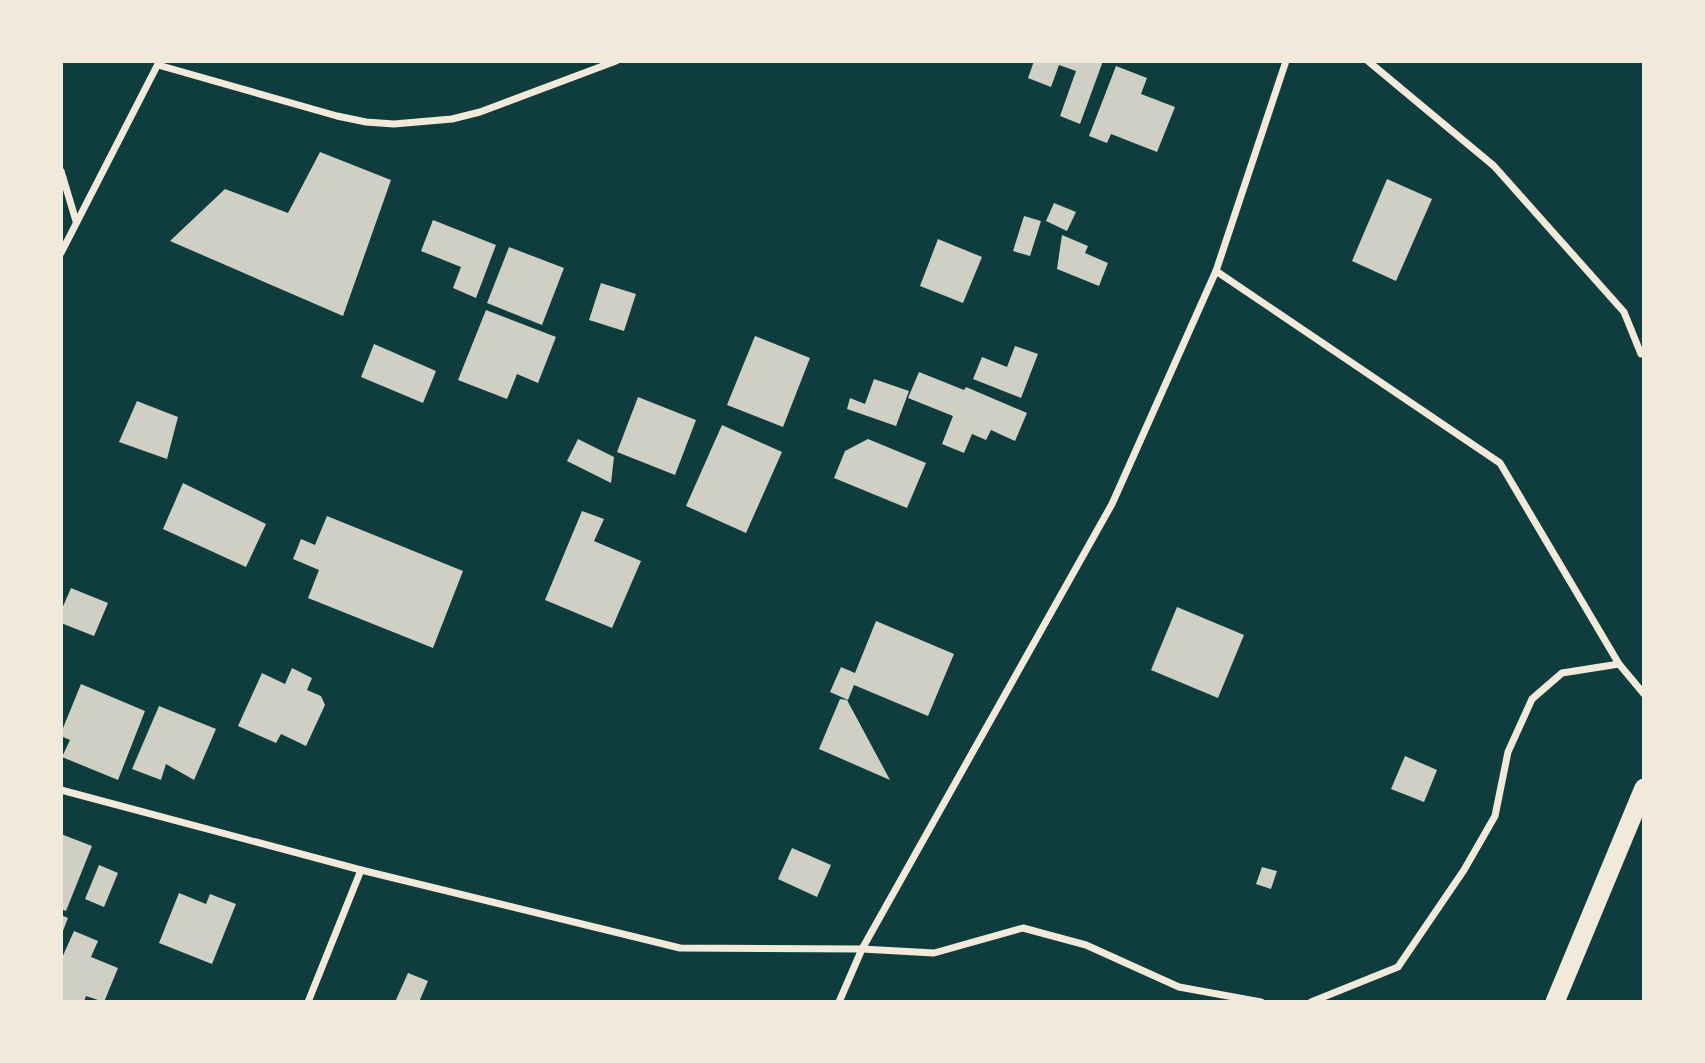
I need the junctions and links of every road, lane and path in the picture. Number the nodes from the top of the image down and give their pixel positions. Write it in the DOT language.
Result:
graph roads {
  1 [pos="616,61"];
  2 [pos="1286,61"];
  3 [pos="1368,61"];
  4 [pos="158,63"];
  5 [pos="61,171"];
  6 [pos="76,222"];
  7 [pos="61,253"];
  8 [pos="1216,271"];
  9 [pos="1641,354"];
  10 [pos="1619,664"];
  11 [pos="1644,694"];
  12 [pos="1644,788"];
  13 [pos="61,790"];
  14 [pos="361,870"];
  15 [pos="862,949"];
  16 [pos="308,1002"];
  17 [pos="839,1002"];
  18 [pos="1261,1002"];
  19 [pos="1311,1002"];
  20 [pos="1555,1002"];
  1 -- 4 [label="street"];
  2 -- 8 [label="street"];
  3 -- 9 [label="street"];
  4 -- 6 [label="street"];
  5 -- 6 [label="street"];
  6 -- 7 [label="street"];
  8 -- 10 [label="street"];
  8 -- 15 [label="street"];
  10 -- 11 [label="street"];
  10 -- 19 [label="street"];
  12 -- 20 [label="highway"];
  13 -- 14 [label="street"];
  14 -- 15 [label="street"];
  14 -- 16 [label="street"];
  15 -- 17 [label="street"];
  15 -- 18 [label="street"];
}
